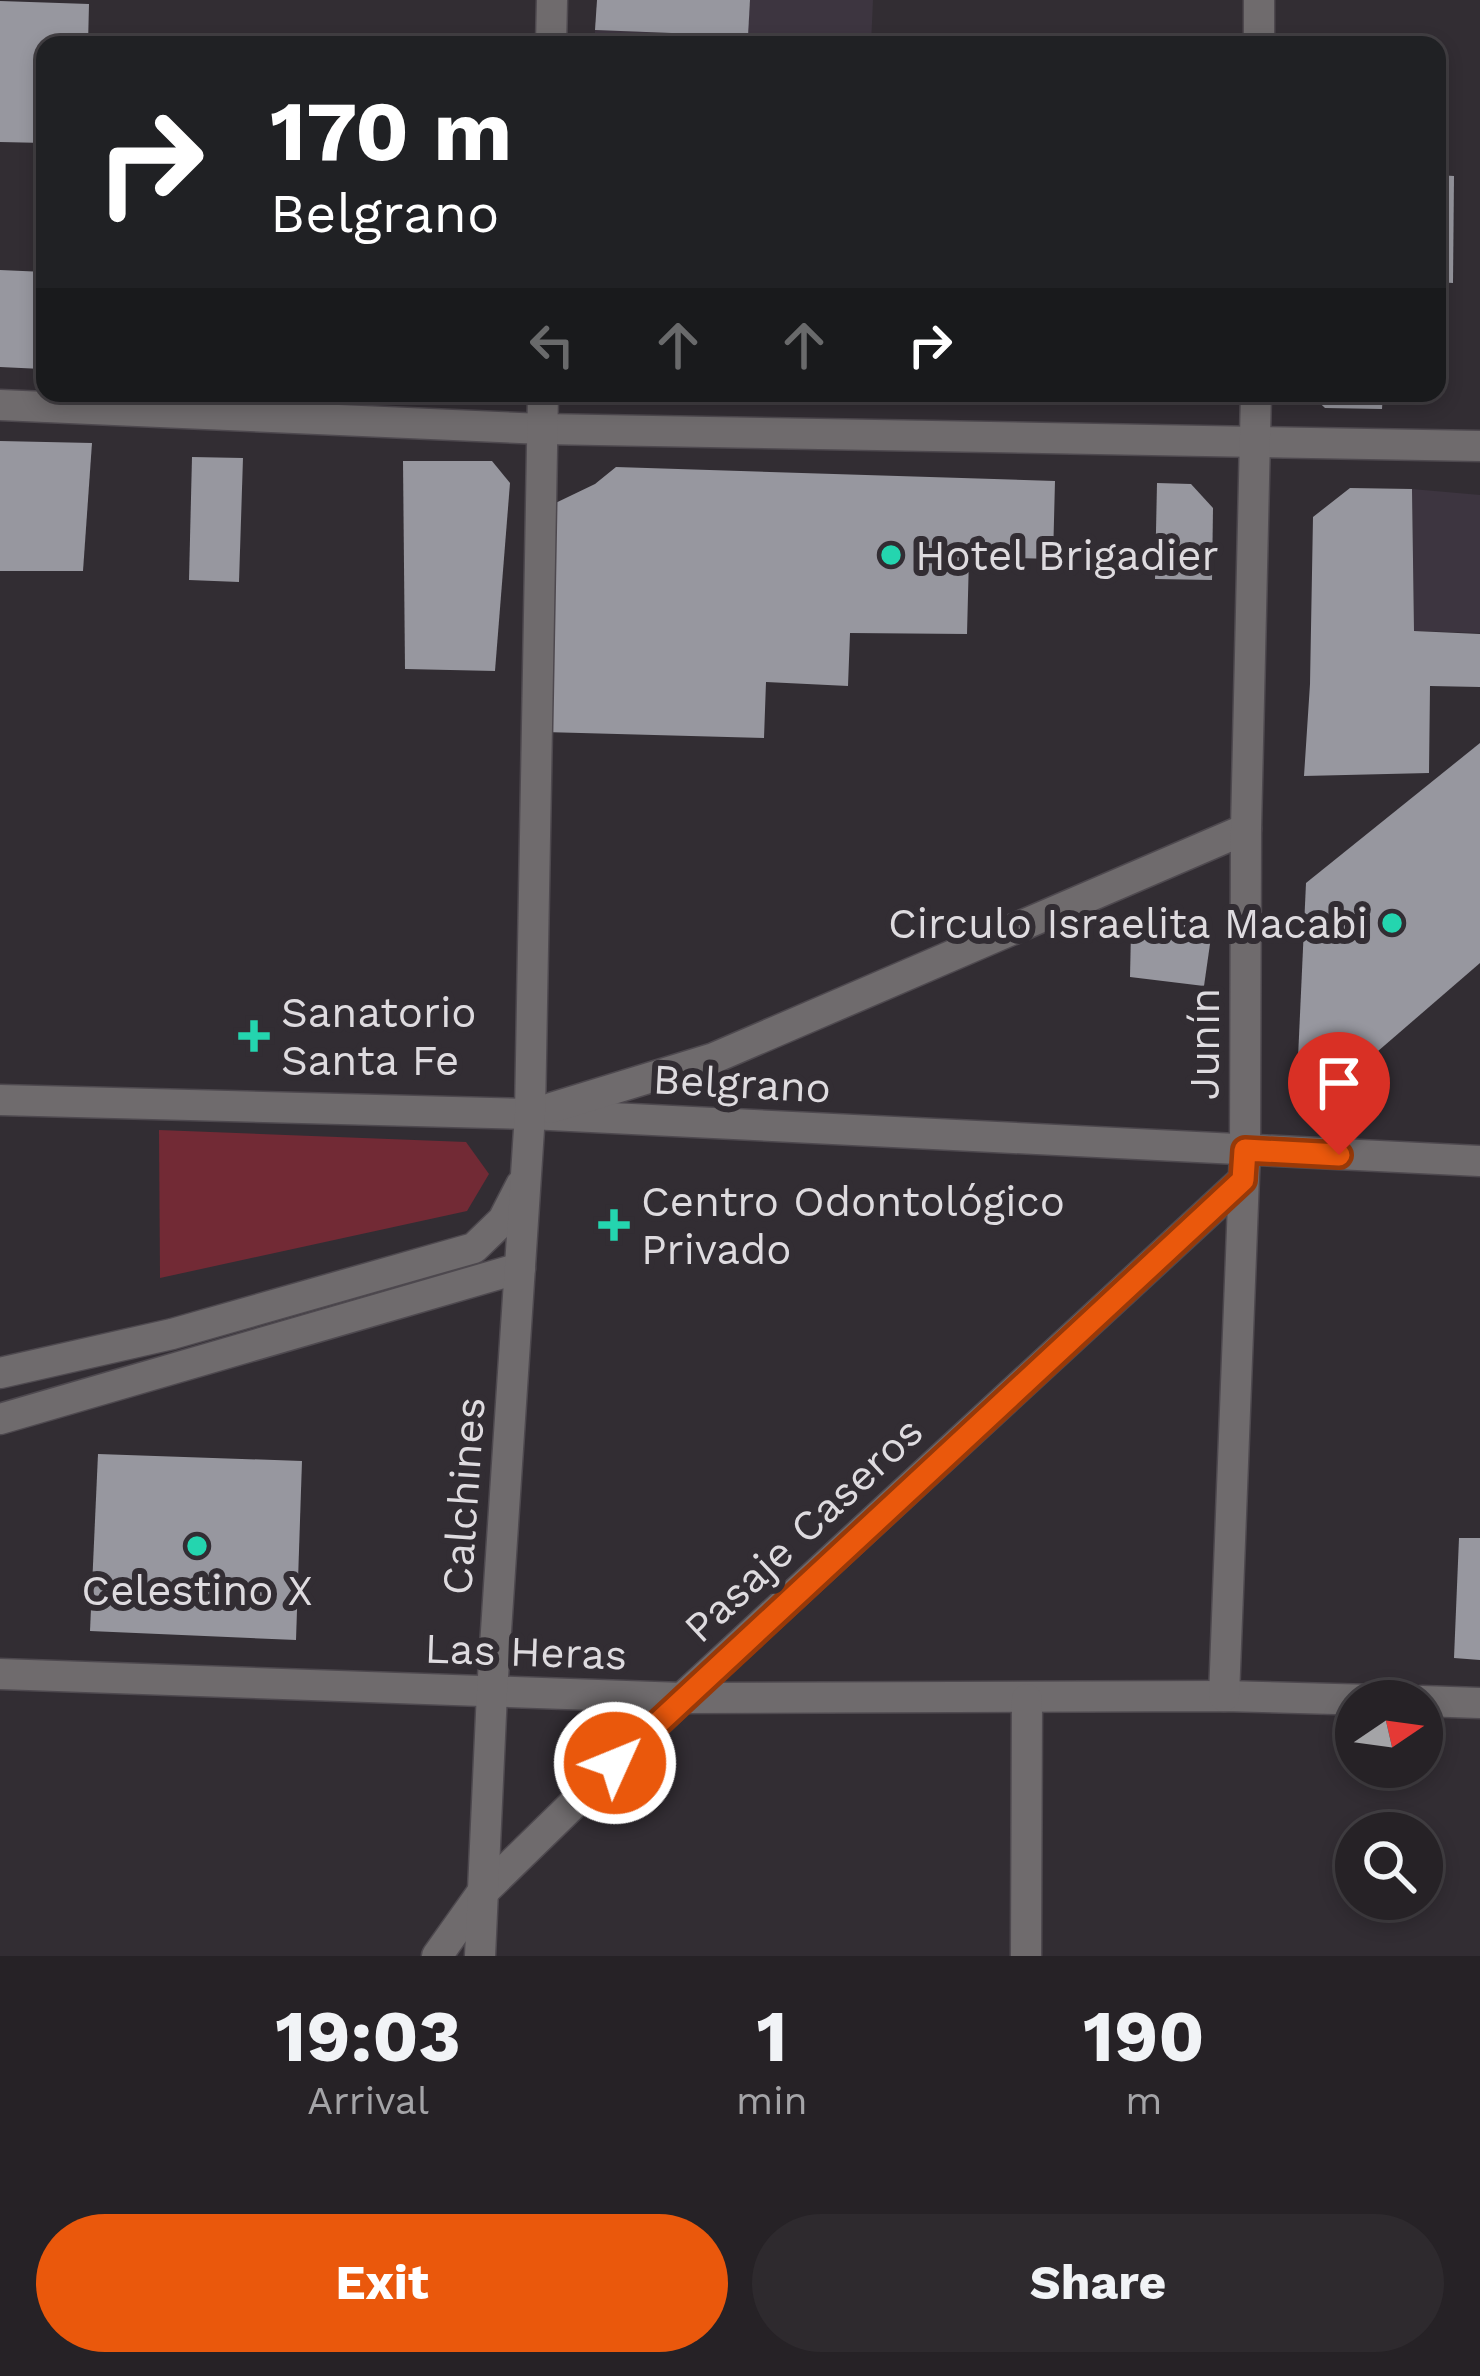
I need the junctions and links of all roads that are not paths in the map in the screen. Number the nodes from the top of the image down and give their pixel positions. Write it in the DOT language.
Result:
graph roads {
  1 [pos="552,0"];
  2 [pos="1259,0"];
  3 [pos="551,36"];
  4 [pos="1259,36"];
  5 [pos="544,402"];
  6 [pos="1256,402"];
  7 [pos="0,405"];
  8 [pos="543,429"];
  9 [pos="1255,442"];
  10 [pos="1480,446"];
  11 [pos="1246,829"];
  12 [pos="0,1100"];
  13 [pos="530,1114"];
  14 [pos="1480,1161"];
  15 [pos="1244,1165"];
  16 [pos="526,1174"];
  17 [pos="520,1268"];
  18 [pos="0,1372"];
  19 [pos="0,1419"];
  20 [pos="0,1674"];
  21 [pos="492,1692"];
  22 [pos="1224,1696"];
  23 [pos="682,1698"];
  24 [pos="1028,1699"];
  25 [pos="1335,1699"];
  26 [pos="1443,1702"];
  27 [pos="1480,1703"];
  28 [pos="481,1894"];
  29 [pos="437,1956"];
  30 [pos="480,1956"];
  31 [pos="1026,1956"];
  1 -- 3 [label="street"];
  2 -- 4 [label="street"];
  5 -- 8 [label="street, Calchines"];
  6 -- 9 [label="street, Junín"];
  7 -- 8 [label="street"];
  8 -- 9 [label="street"];
  8 -- 13 [label="street, Calchines"];
  9 -- 10 [label="street"];
  9 -- 11 [label="street, Junín"];
  11 -- 13 [label="street"];
  11 -- 15 [label="street, Junín"];
  12 -- 13 [label="street, Belgrano"];
  13 -- 15 [label="street, Belgrano"];
  13 -- 16 [label="street, Calchines"];
  14 -- 15 [label="street, Belgrano"];
  15 -- 22 [label="street, Junín"];
  15 -- 23 [label="street, Pasaje Caseros"];
  16 -- 17 [label="street, Calchines"];
  16 -- 18 [label="street"];
  17 -- 19 [label="street"];
  17 -- 21 [label="street, Calchines"];
  20 -- 21 [label="street, Las Heras"];
  21 -- 23 [label="street, Las Heras"];
  21 -- 28 [label="street, Calchines"];
  22 -- 24 [label="street, Las Heras"];
  22 -- 25 [label="street, Las Heras"];
  23 -- 24 [label="street, Las Heras"];
  23 -- 28 [label="street, Pasaje Caseros"];
  24 -- 31 [label="street"];
  26 -- 27 [label="street"];
  28 -- 29 [label="street, Pasaje Caseros"];
  28 -- 30 [label="street, Calchines"];
}
